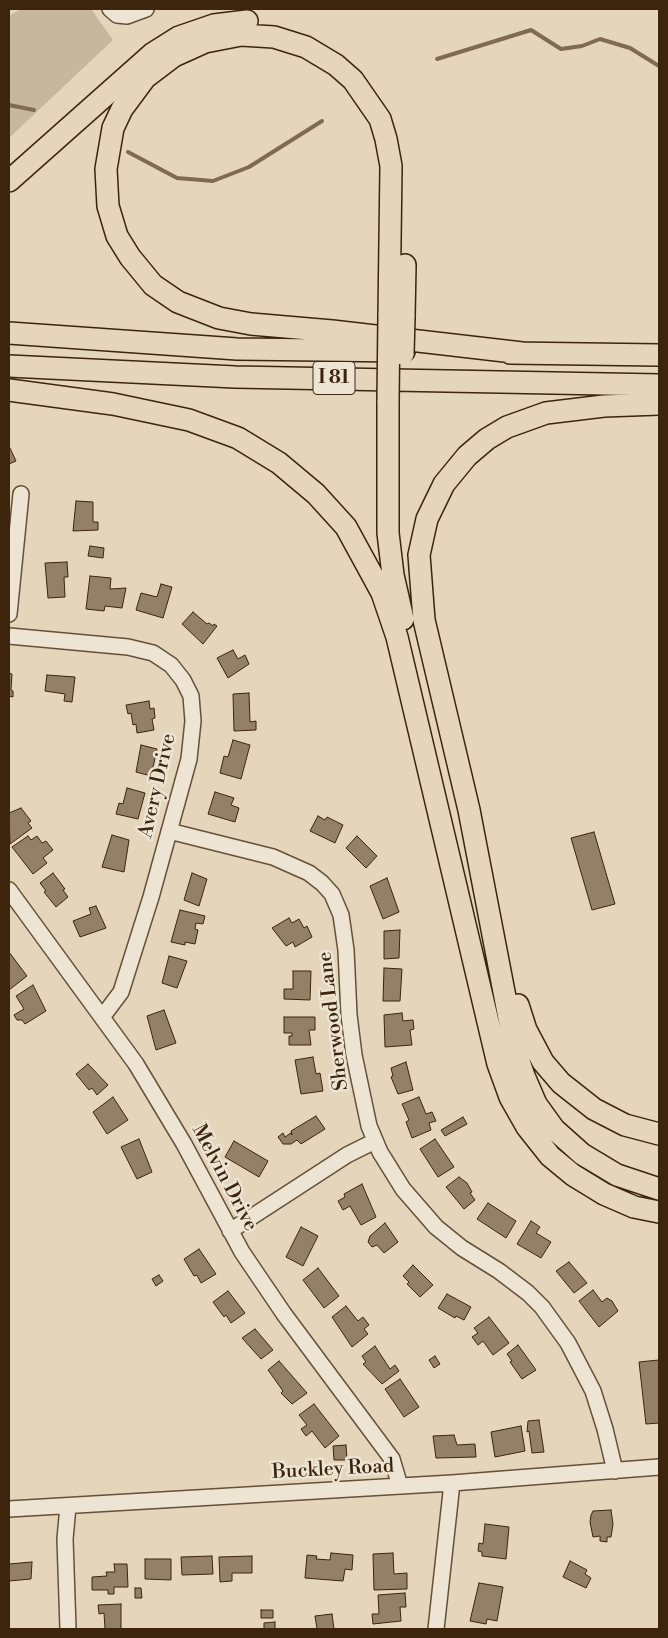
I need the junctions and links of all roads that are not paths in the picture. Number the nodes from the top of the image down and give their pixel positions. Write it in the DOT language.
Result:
graph roads {
  1 [pos="110,9"];
  2 [pos="140,11"];
  3 [pos="9,181"];
  4 [pos="397,316"];
  5 [pos="9,333"];
  6 [pos="522,353"];
  7 [pos="659,355"];
  8 [pos="9,366"];
  9 [pos="659,385"];
  10 [pos="9,390"];
  11 [pos="395,399"];
  12 [pos="659,404"];
  13 [pos="21,494"];
  14 [pos="9,614"];
  15 [pos="9,636"];
  16 [pos="442,703"];
  17 [pos="413,710"];
  18 [pos="169,831"];
  19 [pos="9,890"];
  20 [pos="484,898"];
  21 [pos="102,1016"];
  22 [pos="659,1134"];
  23 [pos="375,1141"];
  24 [pos="659,1189"];
  25 [pos="659,1212"];
  26 [pos="230,1232"];
  27 [pos="659,1467"];
  28 [pos="614,1471"];
  29 [pos="452,1483"];
  30 [pos="400,1486"];
  31 [pos="68,1506"];
  32 [pos="9,1509"];
  33 [pos="68,1629"];
  34 [pos="436,1629"];
  1 -- 2 [label="street"];
  3 -- 4 [label="highway"];
  4 -- 6 [label="highway"];
  4 -- 11 [label="highway, bridge"];
  5 -- 6 [label="highway, I 81"];
  6 -- 7 [label="highway, I 81"];
  8 -- 9 [label="highway, I 81"];
  10 -- 17 [label="highway"];
  11 -- 16 [label="highway"];
  11 -- 17 [label="highway"];
  12 -- 16 [label="highway"];
  13 -- 14 [label="street"];
  15 -- 18 [label="street, Avery Drive"];
  16 -- 20 [label="highway"];
  17 -- 25 [label="highway"];
  18 -- 21 [label="street, Avery Drive"];
  18 -- 23 [label="street, Sherwood Lane"];
  19 -- 21 [label="street, Melvin Drive"];
  20 -- 22 [label="highway"];
  20 -- 24 [label="highway"];
  21 -- 26 [label="street, Melvin Drive"];
  23 -- 26 [label="street"];
  23 -- 28 [label="street, Sherwood Lane"];
  26 -- 30 [label="street, Melvin Drive"];
  27 -- 28 [label="street, Buckley Road"];
  28 -- 29 [label="street, Buckley Road"];
  29 -- 30 [label="street, Buckley Road"];
  29 -- 34 [label="street"];
  30 -- 31 [label="street, Buckley Road"];
  31 -- 32 [label="street, Buckley Road"];
  31 -- 33 [label="street"];
}
